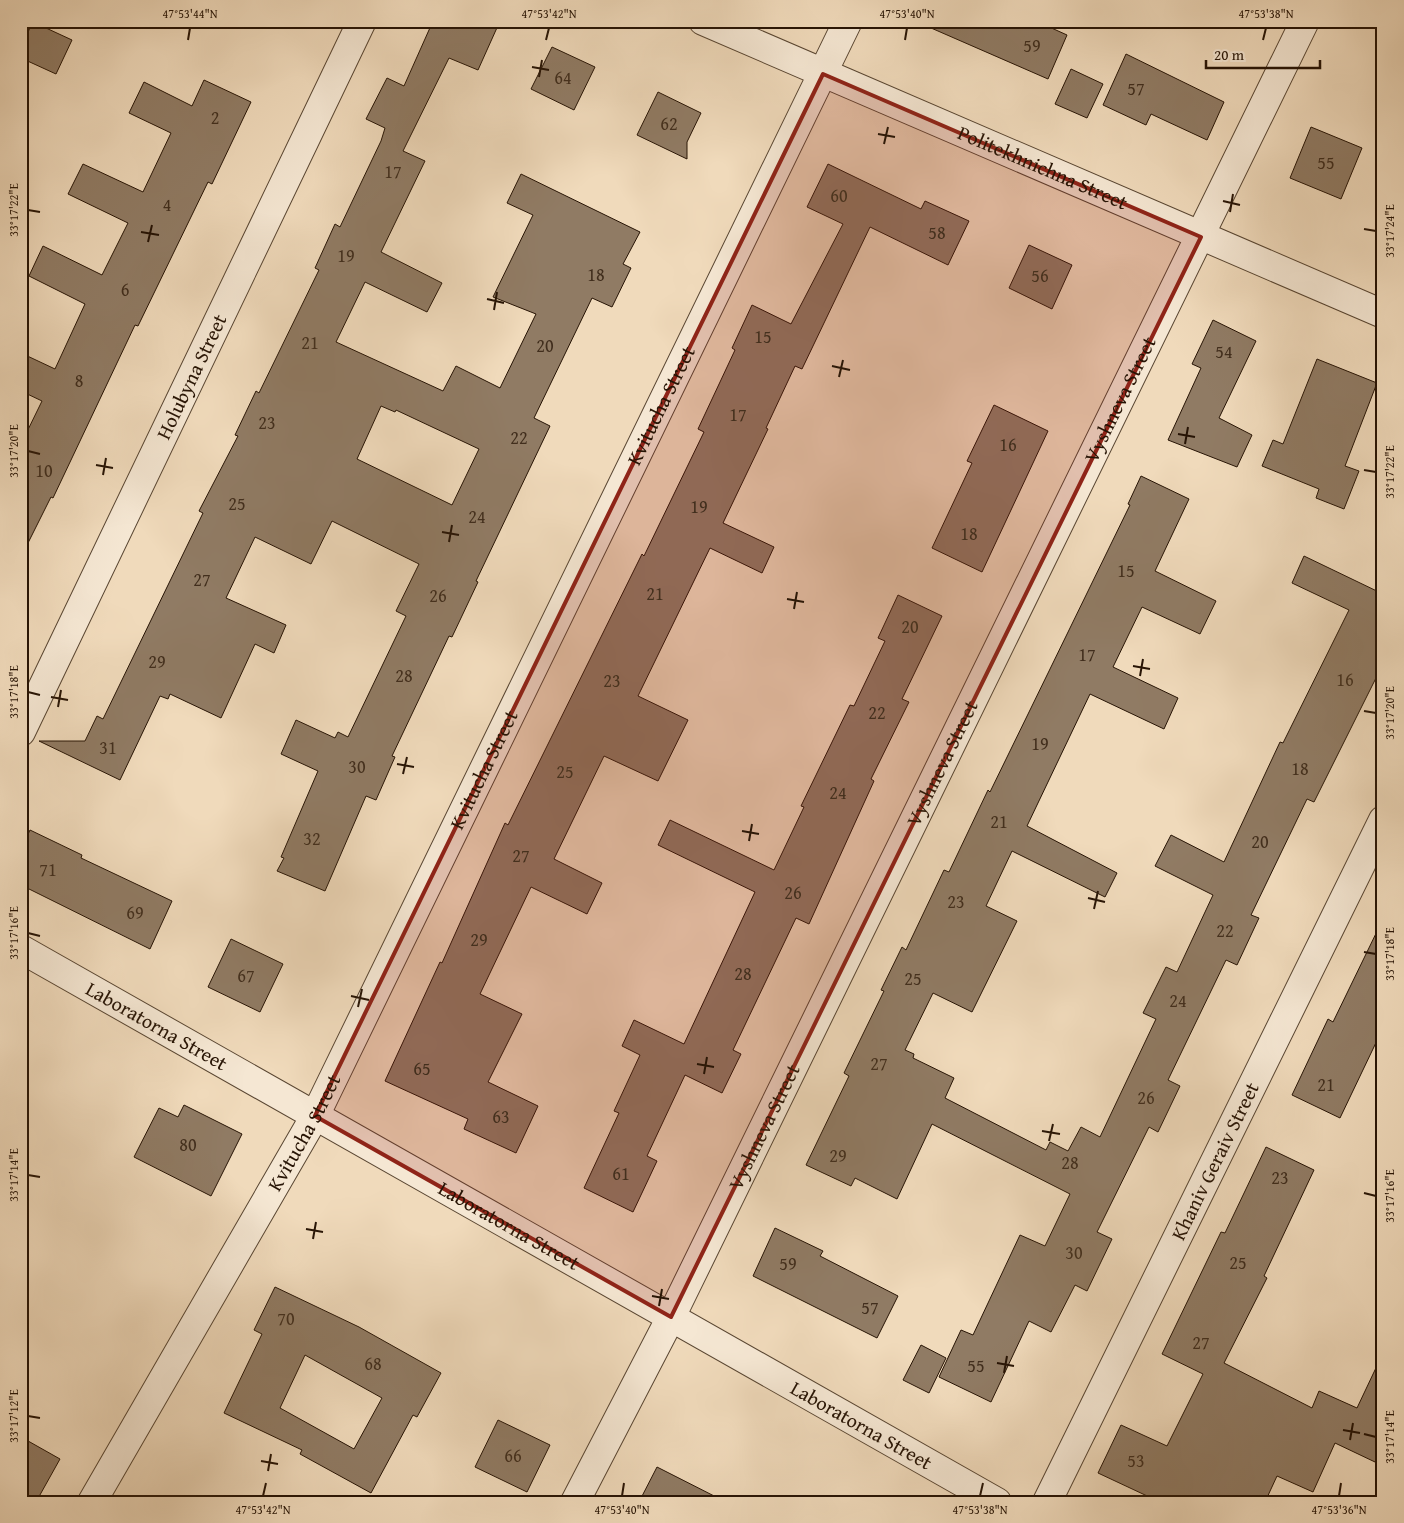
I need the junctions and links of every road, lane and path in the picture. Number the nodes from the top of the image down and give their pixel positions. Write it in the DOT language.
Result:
graph roads {
  1 [pos="362,21"];
  2 [pos="703,21"];
  3 [pos="848,21"];
  4 [pos="1305,21"];
  5 [pos="823,74"];
  6 [pos="1201,236"];
  7 [pos="1383,314"];
  8 [pos="21,732"];
  9 [pos="1383,820"];
  10 [pos="21,949"];
  11 [pos="315,1116"];
  12 [pos="671,1317"];
  13 [pos="92,1502"];
  14 [pos="575,1502"];
  15 [pos="997,1502"];
  16 [pos="1047,1502"];
  1 -- 8 [label="street, Holubyna Street"];
  2 -- 5 [label="street, Politekhnichna Street"];
  3 -- 5 [label="street, Kvitucha Street"];
  4 -- 6 [label="street, Vyshneva Street"];
  5 -- 6 [label="street, Politekhnichna Street"];
  5 -- 11 [label="street, Kvitucha Street"];
  6 -- 7 [label="street, Politekhnichna Street"];
  6 -- 12 [label="street, Vyshneva Street"];
  9 -- 16 [label="street, Khaniv Geraiv Street"];
  10 -- 11 [label="street, Laboratorna Street"];
  11 -- 12 [label="street, Laboratorna Street"];
  11 -- 13 [label="street, Kvitucha Street"];
  12 -- 14 [label="street, Vyshneva Street"];
  12 -- 15 [label="street, Laboratorna Street"];
}
